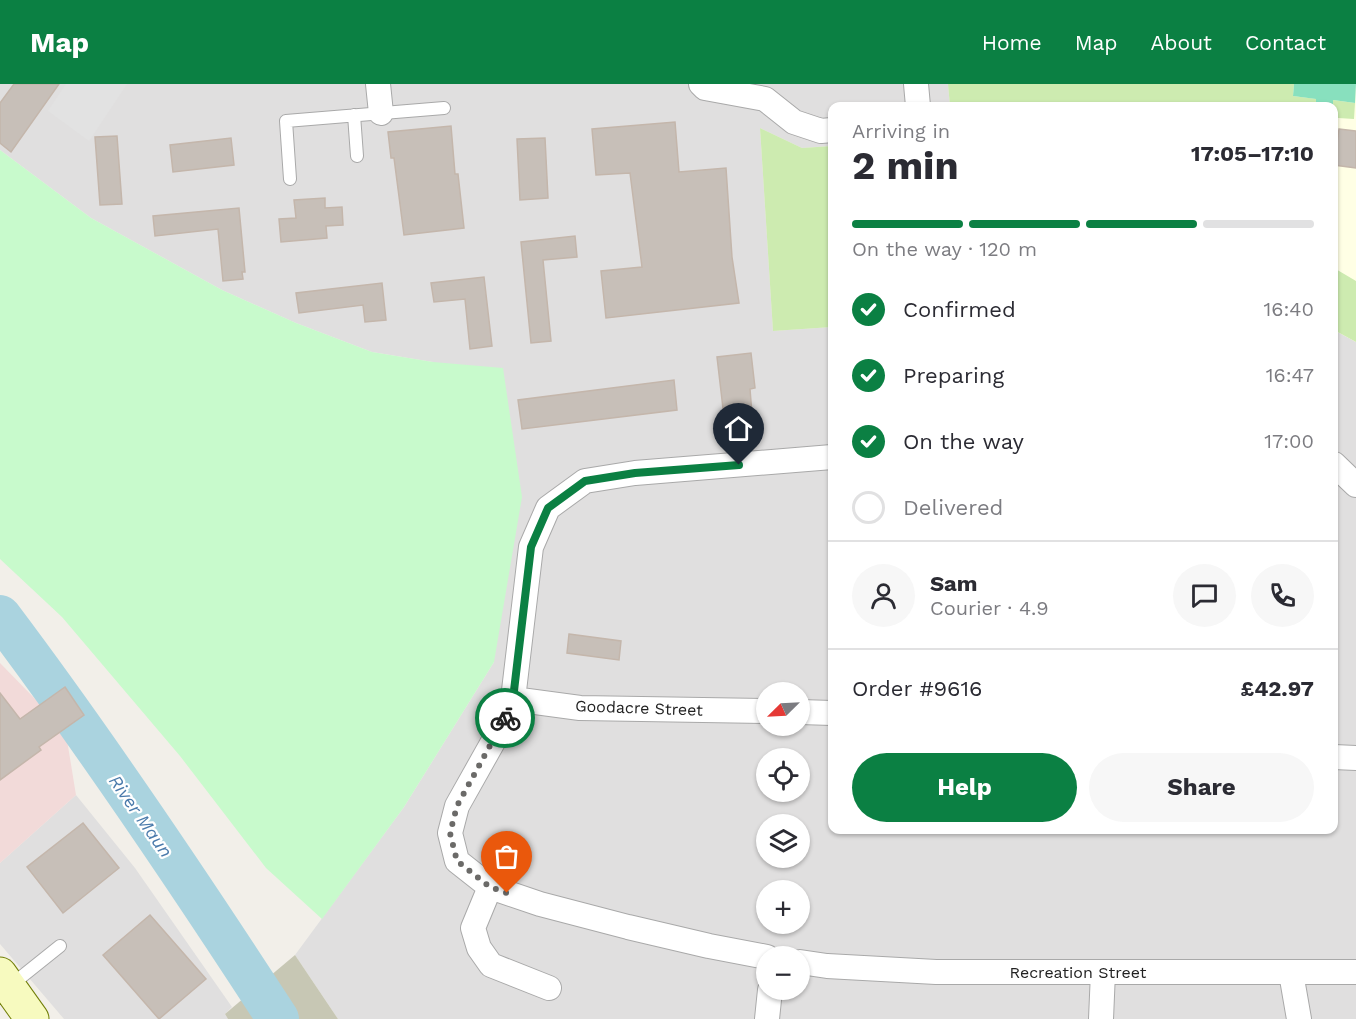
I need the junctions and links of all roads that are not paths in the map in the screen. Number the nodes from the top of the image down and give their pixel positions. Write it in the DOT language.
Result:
graph roads {
  1 [pos="378,84"];
  2 [pos="701,84"];
  3 [pos="916,84"];
  4 [pos="918,102"];
  5 [pos="444,108"];
  6 [pos="381,113"];
  7 [pos="354,116"];
  8 [pos="828,130"];
  9 [pos="357,156"];
  10 [pos="290,179"];
  11 [pos="828,457"];
  12 [pos="1338,468"];
  13 [pos="1356,485"];
  14 [pos="513,699"];
  15 [pos="756,711"];
  16 [pos="810,712"];
  17 [pos="828,712"];
  18 [pos="1338,757"];
  19 [pos="1356,758"];
  20 [pos="490,887"];
  21 [pos="60,946"];
  22 [pos="756,955"];
  23 [pos="810,963"];
  24 [pos="1103,972"];
  25 [pos="1356,972"];
  26 [pos="1291,973"];
  27 [pos="4,980"];
  28 [pos="549,988"];
  29 [pos="769,1000"];
  30 [pos="32,1019"];
  31 [pos="767,1019"];
  32 [pos="1101,1019"];
  33 [pos="1299,1019"];
  1 -- 6 [label="street"];
  2 -- 8 [label="street"];
  3 -- 4 [label="street"];
  5 -- 6 [label="lane"];
  6 -- 7 [label="lane"];
  7 -- 9 [label="lane"];
  7 -- 10 [label="lane"];
  11 -- 14 [label="street"];
  12 -- 13 [label="street"];
  14 -- 15 [label="street, Goodacre Street"];
  14 -- 20 [label="street"];
  16 -- 17 [label="street"];
  18 -- 19 [label="street"];
  20 -- 22 [label="street"];
  20 -- 28 [label="street"];
  21 -- 27 [label="lane"];
  23 -- 24 [label="street, Recreation Street"];
  24 -- 26 [label="street, Recreation Street"];
  24 -- 32 [label="street"];
  25 -- 26 [label="street, Recreation Street"];
  26 -- 33 [label="street"];
  27 -- 30 [label="main road"];
  29 -- 31 [label="street"];
}
